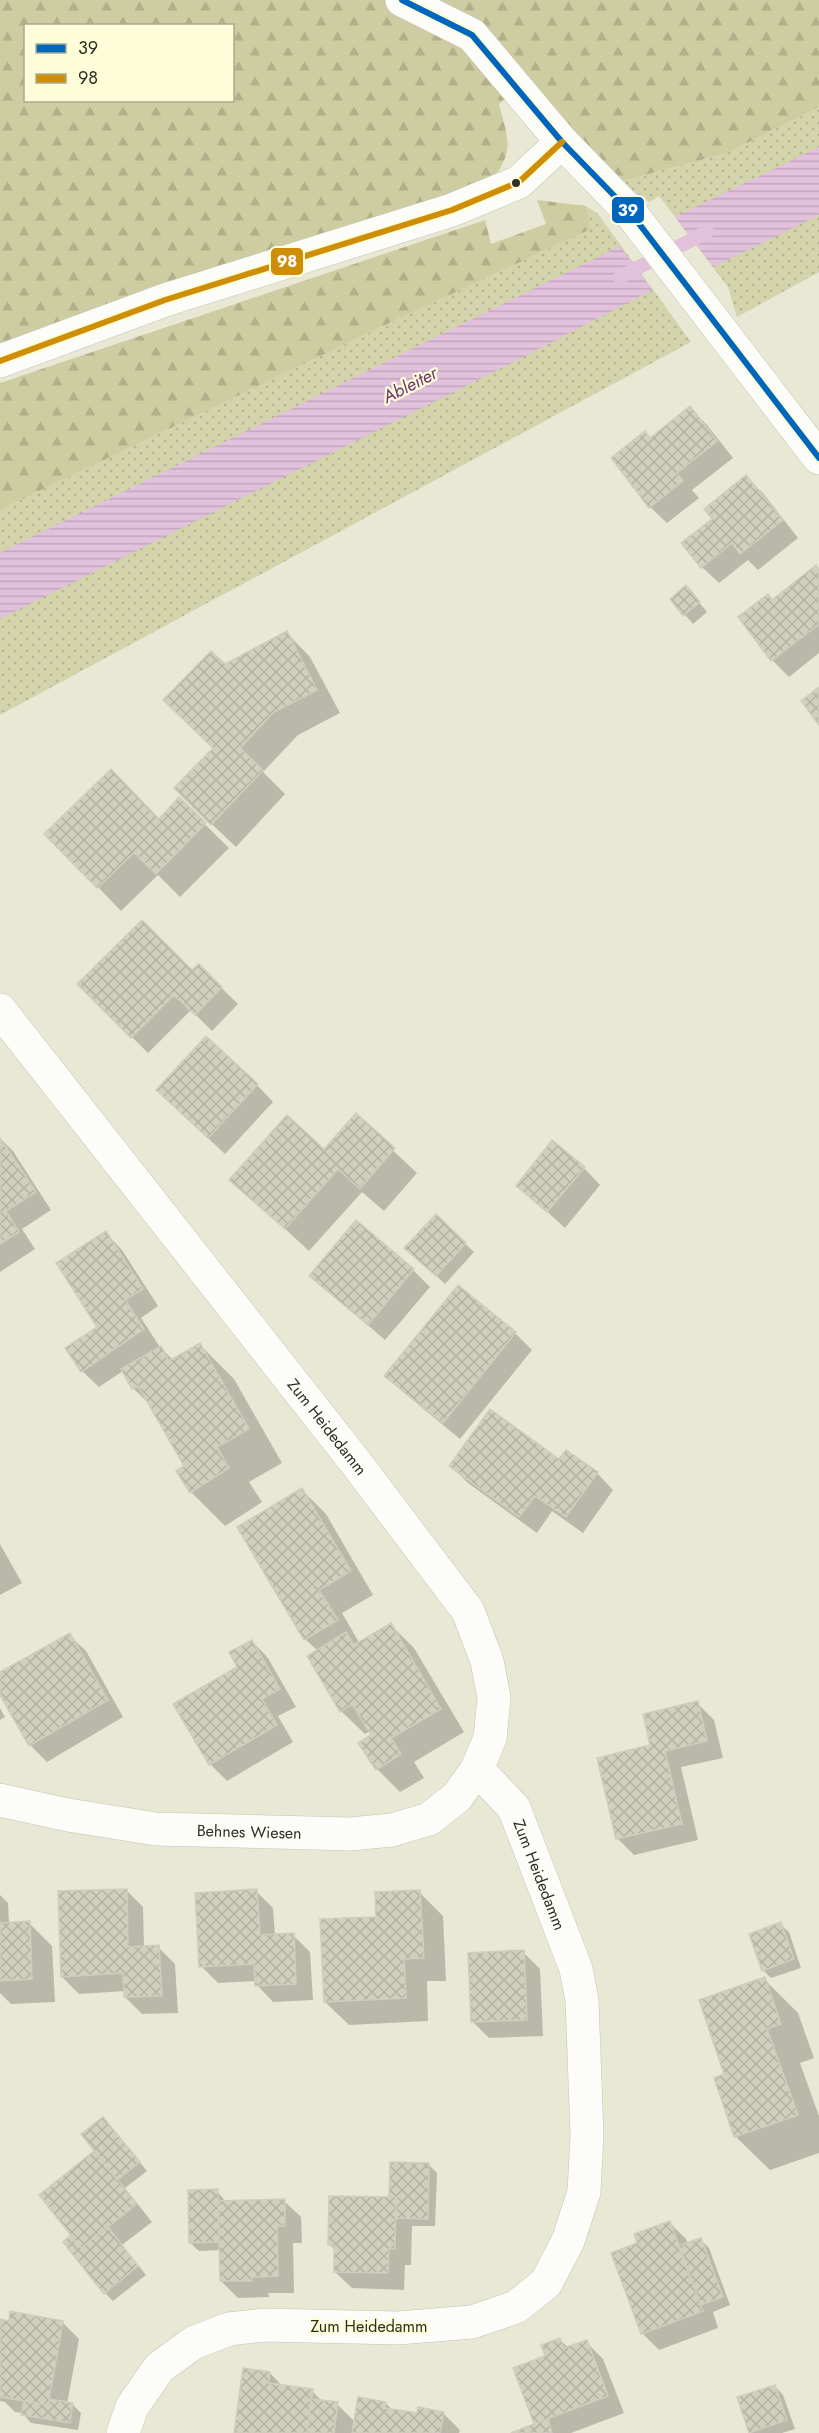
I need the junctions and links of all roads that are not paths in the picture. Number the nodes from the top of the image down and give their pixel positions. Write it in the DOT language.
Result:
graph roads {
  1 [pos="402,0"];
  2 [pos="562,142"];
  3 [pos="0,361"];
  4 [pos="819,458"];
  5 [pos="0,1010"];
  6 [pos="477,1769"];
  7 [pos="0,1800"];
  8 [pos="123,2433"];
  1 -- 2 [label="street"];
  2 -- 3 [label="street"];
  2 -- 4 [label="street"];
  5 -- 6 [label="street, Zum Heidedamm"];
  6 -- 7 [label="street, Behnes Wiesen"];
  6 -- 8 [label="street, Zum Heidedamm"];
}
